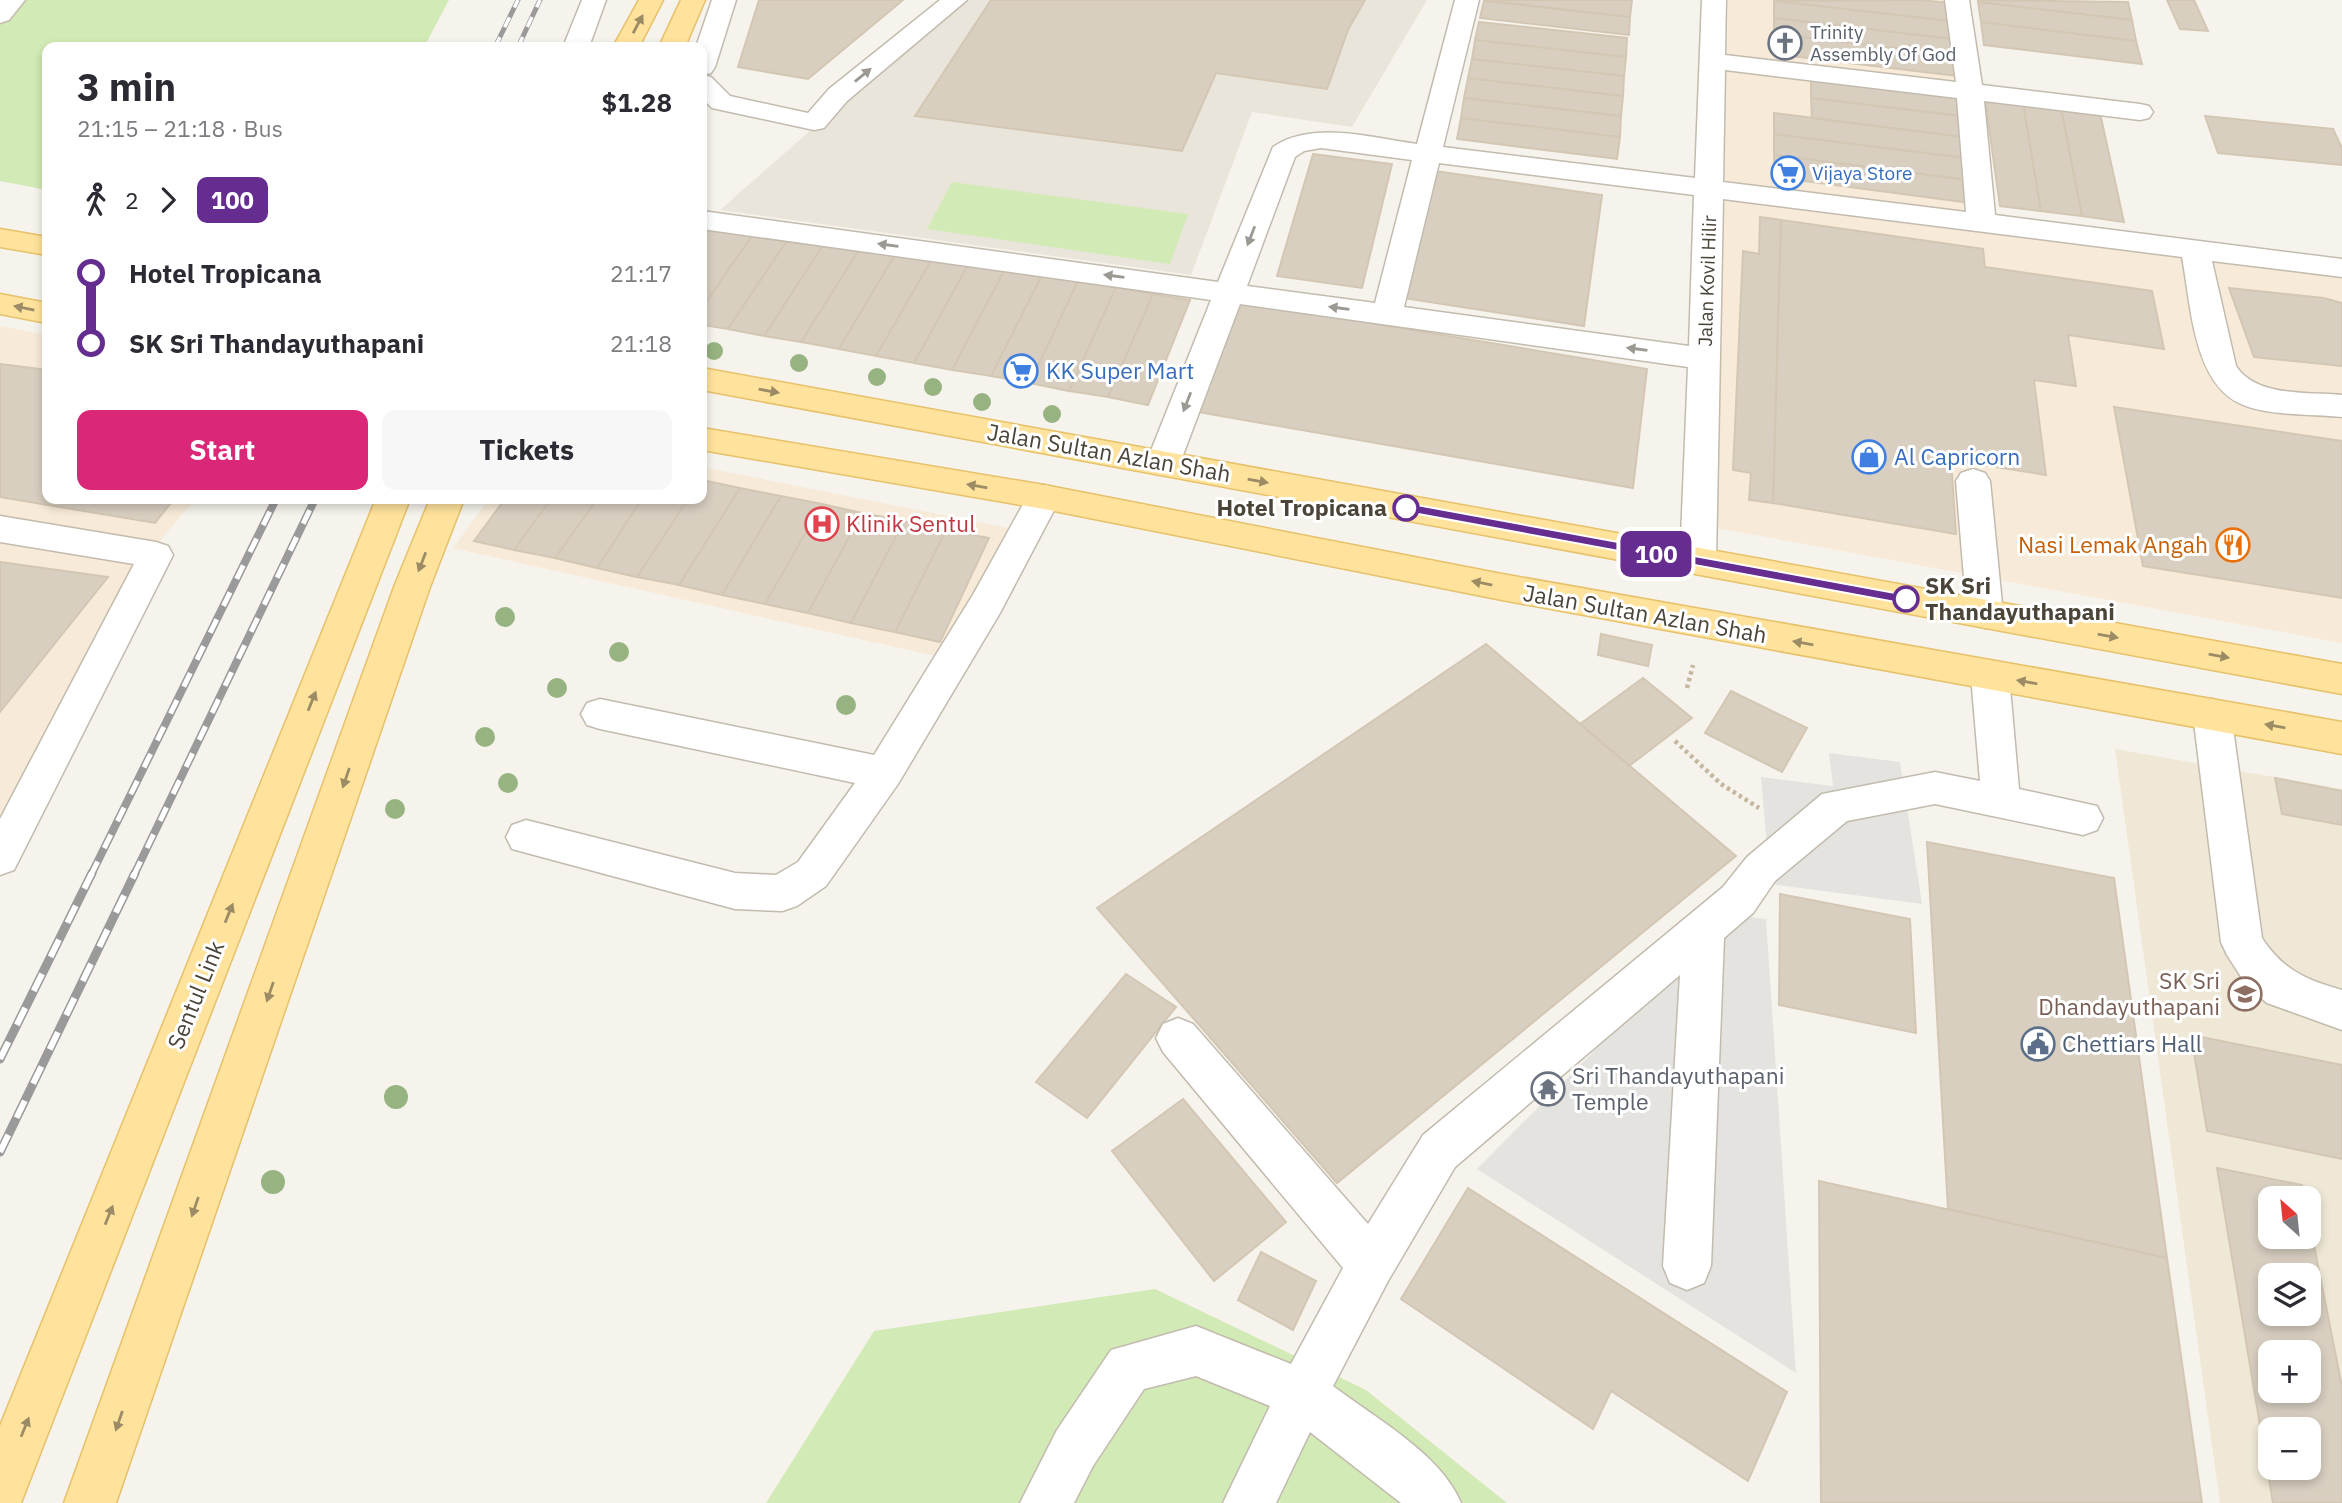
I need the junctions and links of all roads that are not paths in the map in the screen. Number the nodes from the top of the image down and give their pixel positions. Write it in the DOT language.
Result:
graph roads {
  1 [pos="13,0"];
  2 [pos="594,0"];
  3 [pos="651,0"];
  4 [pos="693,0"];
  5 [pos="724,0"];
  6 [pos="955,0"];
  7 [pos="1467,0"];
  8 [pos="1714,0"];
  9 [pos="1957,0"];
  10 [pos="0,15"];
  11 [pos="578,42"];
  12 [pos="629,42"];
  13 [pos="674,42"];
  14 [pos="707,52"];
  15 [pos="1713,61"];
  16 [pos="707,88"];
  17 [pos="1970,90"];
  18 [pos="2140,112"];
  19 [pos="1427,153"];
  20 [pos="1709,188"];
  21 [pos="707,221"];
  22 [pos="1982,222"];
  23 [pos="0,239"];
  24 [pos="42,244"];
  25 [pos="2195,249"];
  26 [pos="2342,268"];
  27 [pos="1229,292"];
  28 [pos="0,304"];
  29 [pos="42,312"];
  30 [pos="1387,314"];
  31 [pos="1704,359"];
  32 [pos="707,380"];
  33 [pos="2342,406"];
  34 [pos="707,440"];
  35 [pos="1163,463"];
  36 [pos="1973,481"];
  37 [pos="1044,498"];
  38 [pos="391,504"];
  39 [pos="445,504"];
  40 [pos="0,529"];
  41 [pos="1698,561"];
  42 [pos="1985,614"];
  43 [pos="1990,676"];
  44 [pos="2342,679"];
  45 [pos="600,714"];
  46 [pos="2212,714"];
  47 [pos="2342,738"];
  48 [pos="884,773"];
  49 [pos="2000,801"];
  50 [pos="2083,818"];
  51 [pos="526,837"];
  52 [pos="0,859"];
  53 [pos="1703,929"];
  54 [pos="2342,1010"];
  55 [pos="1178,1038"];
  56 [pos="1371,1264"];
  57 [pos="1687,1266"];
  58 [pos="1302,1394"];
  59 [pos="0,1490"];
  60 [pos="90,1503"];
  61 [pos="1046,1503"];
  62 [pos="1249,1503"];
  63 [pos="1435,1503"];
  1 -- 10 [label="street"];
  2 -- 11 [label="street"];
  12 -- 3 [label="main road, one-way"];
  4 -- 13 [label="main road"];
  5 -- 14 [label="street"];
  16 -- 6 [label="street, one-way"];
  7 -- 19 [label="street"];
  8 -- 15 [label="street, Jalan Kovil Hilir"];
  9 -- 17 [label="street"];
  15 -- 17 [label="street"];
  15 -- 20 [label="street, Jalan Kovil Hilir"];
  17 -- 18 [label="street"];
  17 -- 22 [label="street"];
  19 -- 20 [label="street"];
  19 -- 27 [label="street, one-way"];
  19 -- 30 [label="street"];
  20 -- 22 [label="street"];
  20 -- 31 [label="street, Jalan Kovil Hilir"];
  27 -- 21 [label="street, one-way"];
  22 -- 25 [label="street"];
  23 -- 24 [label="main road"];
  25 -- 26 [label="street"];
  25 -- 33 [label="street"];
  30 -- 27 [label="street, one-way"];
  27 -- 35 [label="street, one-way"];
  29 -- 28 [label="main road, one-way"];
  31 -- 30 [label="street, one-way"];
  31 -- 41 [label="street, Jalan Kovil Hilir"];
  32 -- 35 [label="main road, Jalan Sultan Azlan Shah, one-way"];
  37 -- 34 [label="main road, Jalan Sultan Azlan Shah, one-way"];
  35 -- 41 [label="main road, Jalan Sultan Azlan Shah, one-way"];
  36 -- 42 [label="street"];
  43 -- 37 [label="main road, Jalan Sultan Azlan Shah, one-way"];
  37 -- 48 [label="street"];
  59 -- 38 [label="main road, Sentul Link, one-way"];
  39 -- 60 [label="main road, one-way"];
  40 -- 52 [label="street"];
  41 -- 42 [label="main road, Jalan Sultan Azlan Shah"];
  42 -- 44 [label="main road, Jalan Sultan Azlan Shah, one-way"];
  46 -- 43 [label="main road, Jalan Sultan Azlan Shah, one-way"];
  43 -- 49 [label="street"];
  45 -- 48 [label="street"];
  47 -- 46 [label="main road, Jalan Sultan Azlan Shah, one-way"];
  46 -- 54 [label="street"];
  48 -- 51 [label="street"];
  49 -- 50 [label="street"];
  49 -- 53 [label="street"];
  53 -- 56 [label="street"];
  53 -- 57 [label="street"];
  55 -- 56 [label="street"];
  56 -- 58 [label="street"];
  58 -- 61 [label="street"];
  58 -- 62 [label="street"];
  58 -- 63 [label="street"];
}
